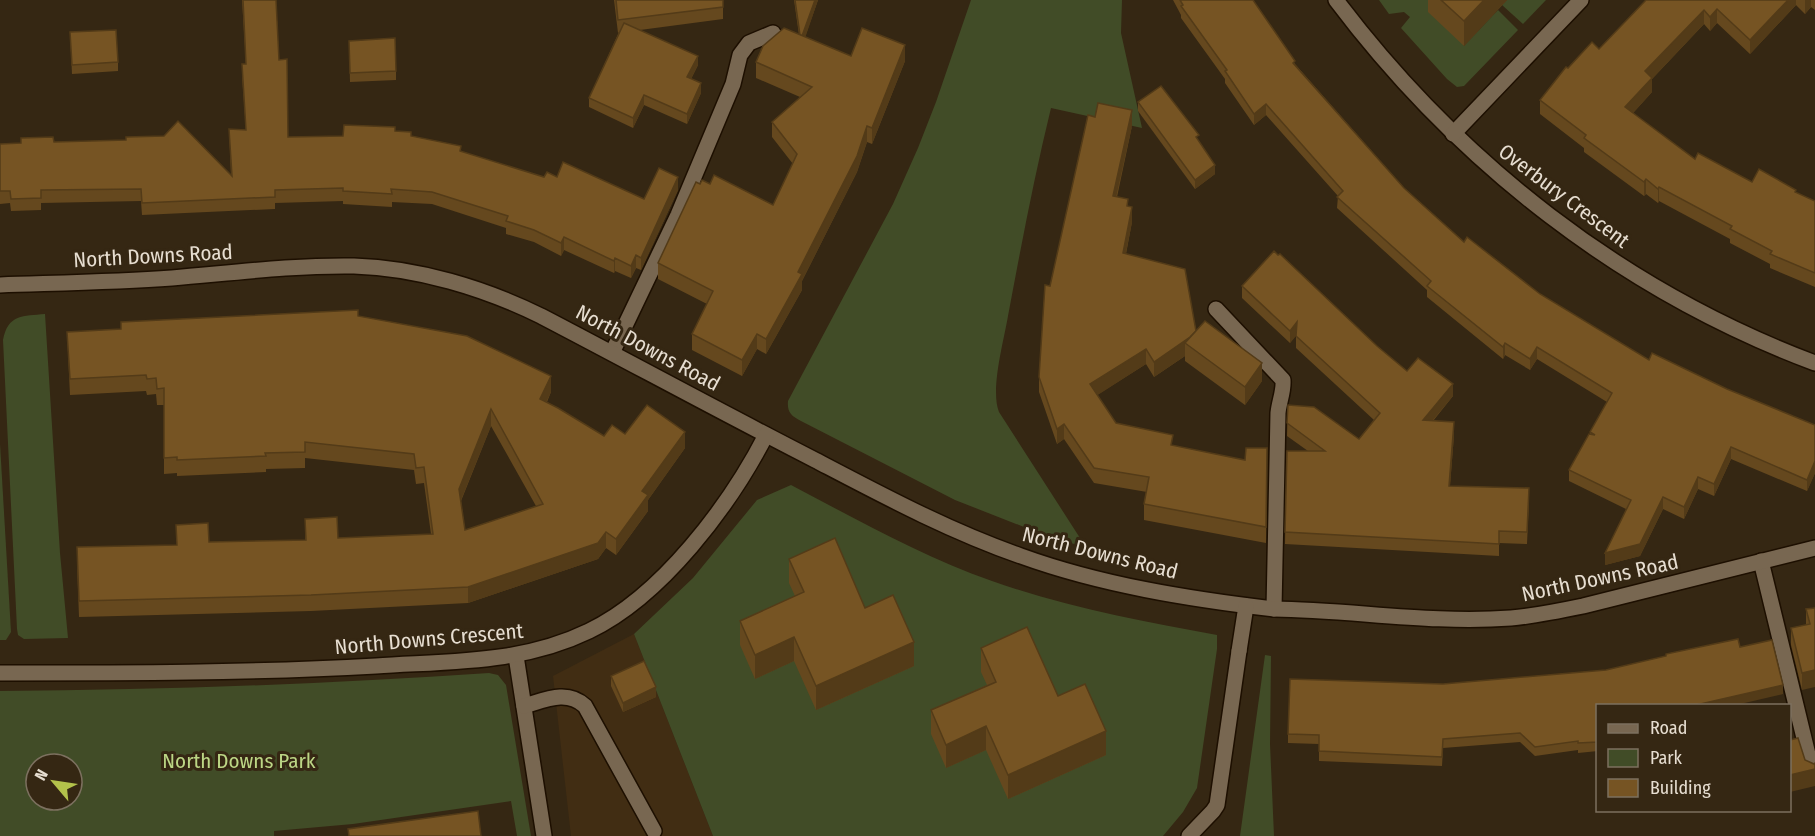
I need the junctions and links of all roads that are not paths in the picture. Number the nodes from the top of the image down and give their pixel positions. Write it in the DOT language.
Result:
graph roads {
  1 [pos="1336,0"];
  2 [pos="1581,0"];
  3 [pos="773,33"];
  4 [pos="1454,134"];
  5 [pos="0,285"];
  6 [pos="1216,309"];
  7 [pos="612,353"];
  8 [pos="1815,363"];
  9 [pos="766,435"];
  10 [pos="1815,548"];
  11 [pos="1761,561"];
  12 [pos="1246,606"];
  13 [pos="1274,609"];
  14 [pos="516,656"];
  15 [pos="0,673"];
  16 [pos="524,706"];
  17 [pos="1812,771"];
  18 [pos="654,831"];
  19 [pos="544,836"];
  20 [pos="1190,836"];
  1 -- 4 [label="street, Overbury Crescent"];
  2 -- 4 [label="street"];
  3 -- 7 [label="street"];
  4 -- 8 [label="street, Overbury Crescent"];
  5 -- 7 [label="street, North Downs Road"];
  6 -- 13 [label="street"];
  7 -- 9 [label="street, North Downs Road"];
  9 -- 12 [label="street, North Downs Road"];
  9 -- 14 [label="street, North Downs Crescent"];
  10 -- 11 [label="street, North Downs Road"];
  11 -- 13 [label="street, North Downs Road"];
  11 -- 17 [label="street"];
  12 -- 13 [label="street, North Downs Road"];
  12 -- 20 [label="street"];
  14 -- 15 [label="street, North Downs Crescent"];
  14 -- 16 [label="street"];
  16 -- 18 [label="street"];
  16 -- 19 [label="street"];
}
